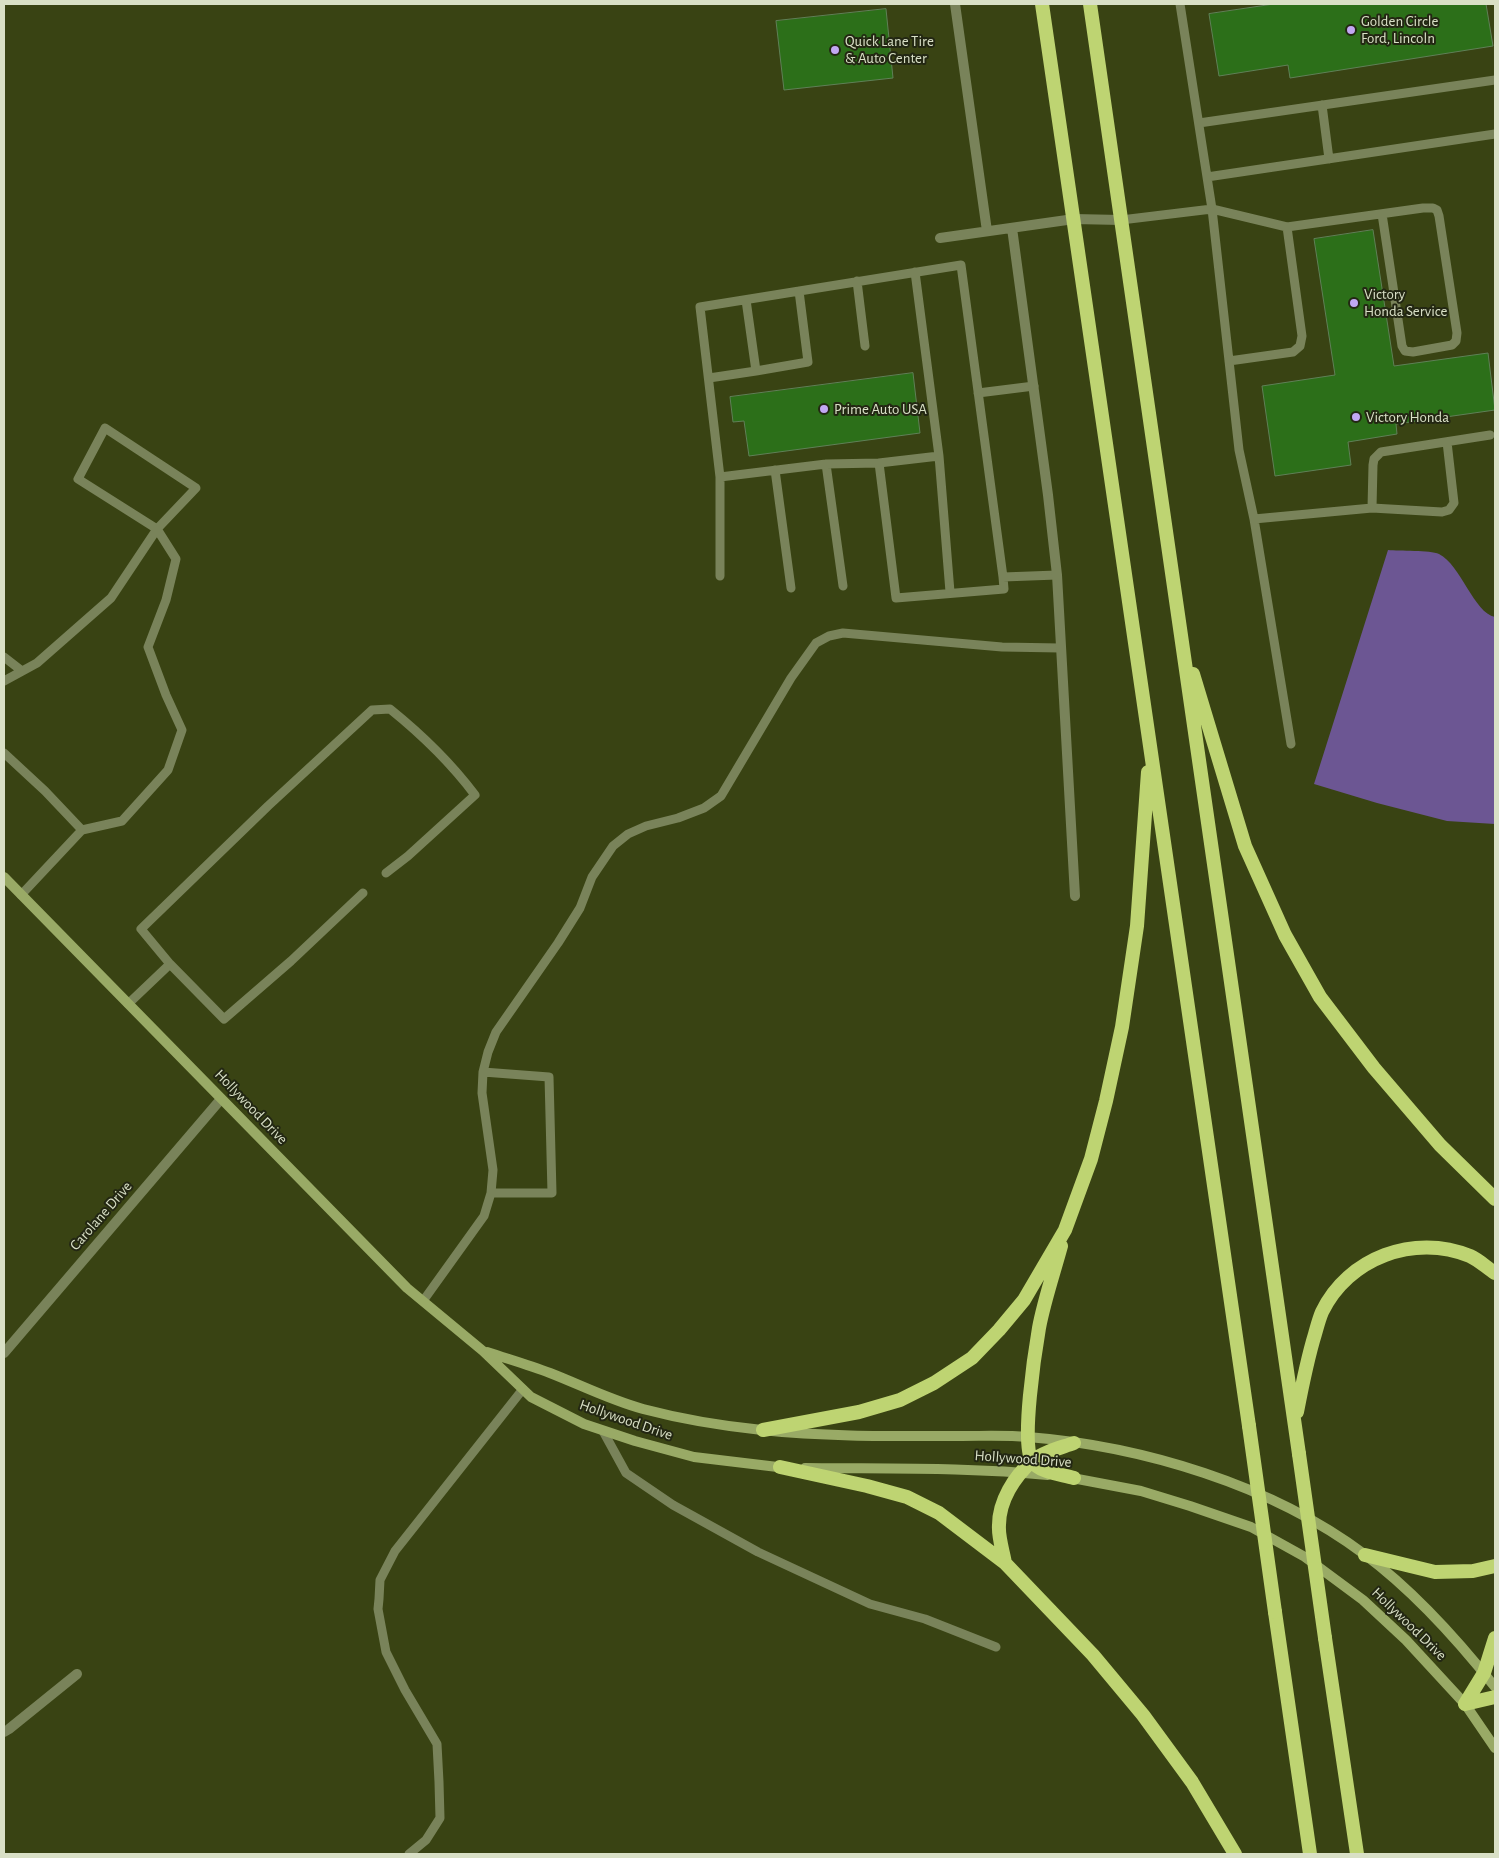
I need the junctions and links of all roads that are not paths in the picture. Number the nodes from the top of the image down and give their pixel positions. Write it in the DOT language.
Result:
graph roads {
  1 [pos="955,4"];
  2 [pos="1042,4"];
  3 [pos="1090,4"];
  4 [pos="1180,4"];
  5 [pos="1495,80"];
  6 [pos="1322,105"];
  7 [pos="1199,122"];
  8 [pos="1495,134"];
  9 [pos="1330,159"];
  10 [pos="1207,177"];
  11 [pos="1212,209"];
  12 [pos="1382,214"];
  13 [pos="1074,219"];
  14 [pos="1121,220"];
  15 [pos="1287,227"];
  16 [pos="1012,228"];
  17 [pos="987,231"];
  18 [pos="940,238"];
  19 [pos="915,272"];
  20 [pos="857,281"];
  21 [pos="799,291"];
  22 [pos="746,300"];
  23 [pos="865,346"];
  24 [pos="1229,361"];
  25 [pos="756,371"];
  26 [pos="709,378"];
  27 [pos="1034,386"];
  28 [pos="978,393"];
  29 [pos="1490,434"];
  30 [pos="1447,442"];
  31 [pos="939,456"];
  32 [pos="826,464"];
  33 [pos="879,464"];
  34 [pos="776,470"];
  35 [pos="720,477"];
  36 [pos="1372,508"];
  37 [pos="1254,519"];
  38 [pos="157,528"];
  39 [pos="720,576"];
  40 [pos="1057,576"];
  41 [pos="1003,577"];
  42 [pos="843,586"];
  43 [pos="791,588"];
  44 [pos="950,592"];
  45 [pos="1179,630"];
  46 [pos="1060,648"];
  47 [pos="4,657"];
  48 [pos="22,671"];
  49 [pos="4,681"];
  50 [pos="1291,744"];
  51 [pos="1150,746"];
  52 [pos="4,753"];
  53 [pos="82,830"];
  54 [pos="386,873"];
  55 [pos="4,877"];
  56 [pos="363,893"];
  57 [pos="21,895"];
  58 [pos="1075,896"];
  59 [pos="170,964"];
  60 [pos="128,1004"];
  61 [pos="483,1072"];
  62 [pos="222,1099"];
  63 [pos="492,1193"];
  64 [pos="1495,1199"];
  65 [pos="1065,1230"];
  66 [pos="1495,1273"];
  67 [pos="423,1302"];
  68 [pos="483,1351"];
  69 [pos="4,1353"];
  70 [pos="523,1389"];
  71 [pos="1294,1422"];
  72 [pos="762,1430"];
  73 [pos="603,1431"];
  74 [pos="1027,1437"];
  75 [pos="1074,1443"];
  76 [pos="1032,1461"];
  77 [pos="780,1468"];
  78 [pos="1022,1472"];
  79 [pos="1074,1478"];
  80 [pos="1366,1555"];
  81 [pos="1005,1563"];
  82 [pos="1495,1566"];
  83 [pos="1495,1638"];
  84 [pos="996,1647"];
  85 [pos="77,1674"];
  86 [pos="1484,1674"];
  87 [pos="1495,1688"];
  88 [pos="1495,1697"];
  89 [pos="1466,1704"];
  90 [pos="4,1732"];
  91 [pos="1495,1748"];
  92 [pos="409,1854"];
  93 [pos="1235,1854"];
  94 [pos="1310,1854"];
  95 [pos="1357,1854"];
  1 -- 17 [label="street"];
  2 -- 13 [label="highway"];
  3 -- 14 [label="highway"];
  4 -- 7 [label="lane"];
  5 -- 6 [label="lane"];
  6 -- 7 [label="lane"];
  6 -- 9 [label="lane"];
  7 -- 10 [label="lane"];
  8 -- 9 [label="lane"];
  9 -- 10 [label="lane"];
  10 -- 11 [label="lane"];
  11 -- 14 [label="lane"];
  11 -- 15 [label="lane"];
  11 -- 24 [label="lane"];
  12 -- 12 [label="lane"];
  12 -- 15 [label="lane"];
  13 -- 14 [label="street"];
  13 -- 16 [label="street"];
  13 -- 51 [label="highway"];
  14 -- 45 [label="highway"];
  15 -- 24 [label="lane"];
  16 -- 17 [label="street"];
  16 -- 27 [label="street"];
  17 -- 18 [label="street"];
  19 -- 20 [label="lane"];
  19 -- 28 [label="lane"];
  19 -- 31 [label="lane"];
  20 -- 21 [label="lane"];
  20 -- 23 [label="lane"];
  21 -- 22 [label="lane"];
  21 -- 25 [label="lane"];
  22 -- 25 [label="lane"];
  22 -- 26 [label="lane"];
  24 -- 37 [label="lane"];
  25 -- 26 [label="lane"];
  26 -- 35 [label="lane"];
  27 -- 28 [label="lane"];
  27 -- 40 [label="street"];
  28 -- 41 [label="lane"];
  29 -- 30 [label="lane"];
  30 -- 36 [label="lane"];
  30 -- 36 [label="lane"];
  31 -- 33 [label="lane"];
  31 -- 44 [label="lane"];
  32 -- 33 [label="lane"];
  32 -- 34 [label="lane"];
  32 -- 42 [label="lane"];
  33 -- 44 [label="lane"];
  34 -- 35 [label="lane"];
  34 -- 43 [label="lane"];
  35 -- 39 [label="lane"];
  36 -- 37 [label="lane"];
  37 -- 50 [label="lane"];
  38 -- 38 [label="lane"];
  38 -- 48 [label="lane"];
  38 -- 53 [label="lane"];
  40 -- 41 [label="lane"];
  40 -- 46 [label="street"];
  41 -- 44 [label="lane"];
  45 -- 64 [label="highway"];
  45 -- 71 [label="highway"];
  46 -- 58 [label="street"];
  46 -- 61 [label="lane"];
  47 -- 48 [label="lane"];
  48 -- 49 [label="lane"];
  51 -- 65 [label="highway"];
  51 -- 94 [label="highway, bridge"];
  52 -- 53 [label="lane"];
  53 -- 57 [label="lane"];
  54 -- 59 [label="lane"];
  55 -- 57 [label="main road, Hollywood Drive"];
  56 -- 59 [label="lane"];
  57 -- 60 [label="main road, Hollywood Drive"];
  59 -- 60 [label="lane"];
  60 -- 62 [label="main road, Hollywood Drive"];
  61 -- 63 [label="lane"];
  61 -- 63 [label="lane"];
  62 -- 67 [label="main road, Hollywood Drive"];
  62 -- 69 [label="street, Carolane Drive"];
  63 -- 67 [label="lane"];
  65 -- 72 [label="highway"];
  65 -- 74 [label="highway"];
  66 -- 71 [label="highway"];
  67 -- 68 [label="main road, Hollywood Drive"];
  68 -- 70 [label="main road, Hollywood Drive"];
  68 -- 72 [label="main road, Hollywood Drive"];
  70 -- 73 [label="main road, Hollywood Drive"];
  70 -- 92 [label="lane"];
  71 -- 95 [label="highway, bridge"];
  72 -- 74 [label="main road, Hollywood Drive"];
  73 -- 77 [label="main road, Hollywood Drive"];
  73 -- 84 [label="lane"];
  74 -- 75 [label="main road, Hollywood Drive"];
  74 -- 76 [label="highway"];
  75 -- 76 [label="highway"];
  75 -- 80 [label="main road, Hollywood Drive"];
  76 -- 78 [label="highway"];
  76 -- 79 [label="highway"];
  77 -- 78 [label="main road, Hollywood Drive"];
  77 -- 81 [label="highway"];
  78 -- 79 [label="main road, Hollywood Drive"];
  78 -- 81 [label="highway"];
  79 -- 89 [label="main road, Hollywood Drive"];
  80 -- 82 [label="highway"];
  80 -- 86 [label="main road, Hollywood Drive"];
  81 -- 93 [label="highway"];
  83 -- 86 [label="highway"];
  85 -- 90 [label="street"];
  86 -- 87 [label="main road, Hollywood Drive"];
  86 -- 89 [label="highway"];
  88 -- 89 [label="highway"];
  89 -- 91 [label="main road, Hollywood Drive"];
}
